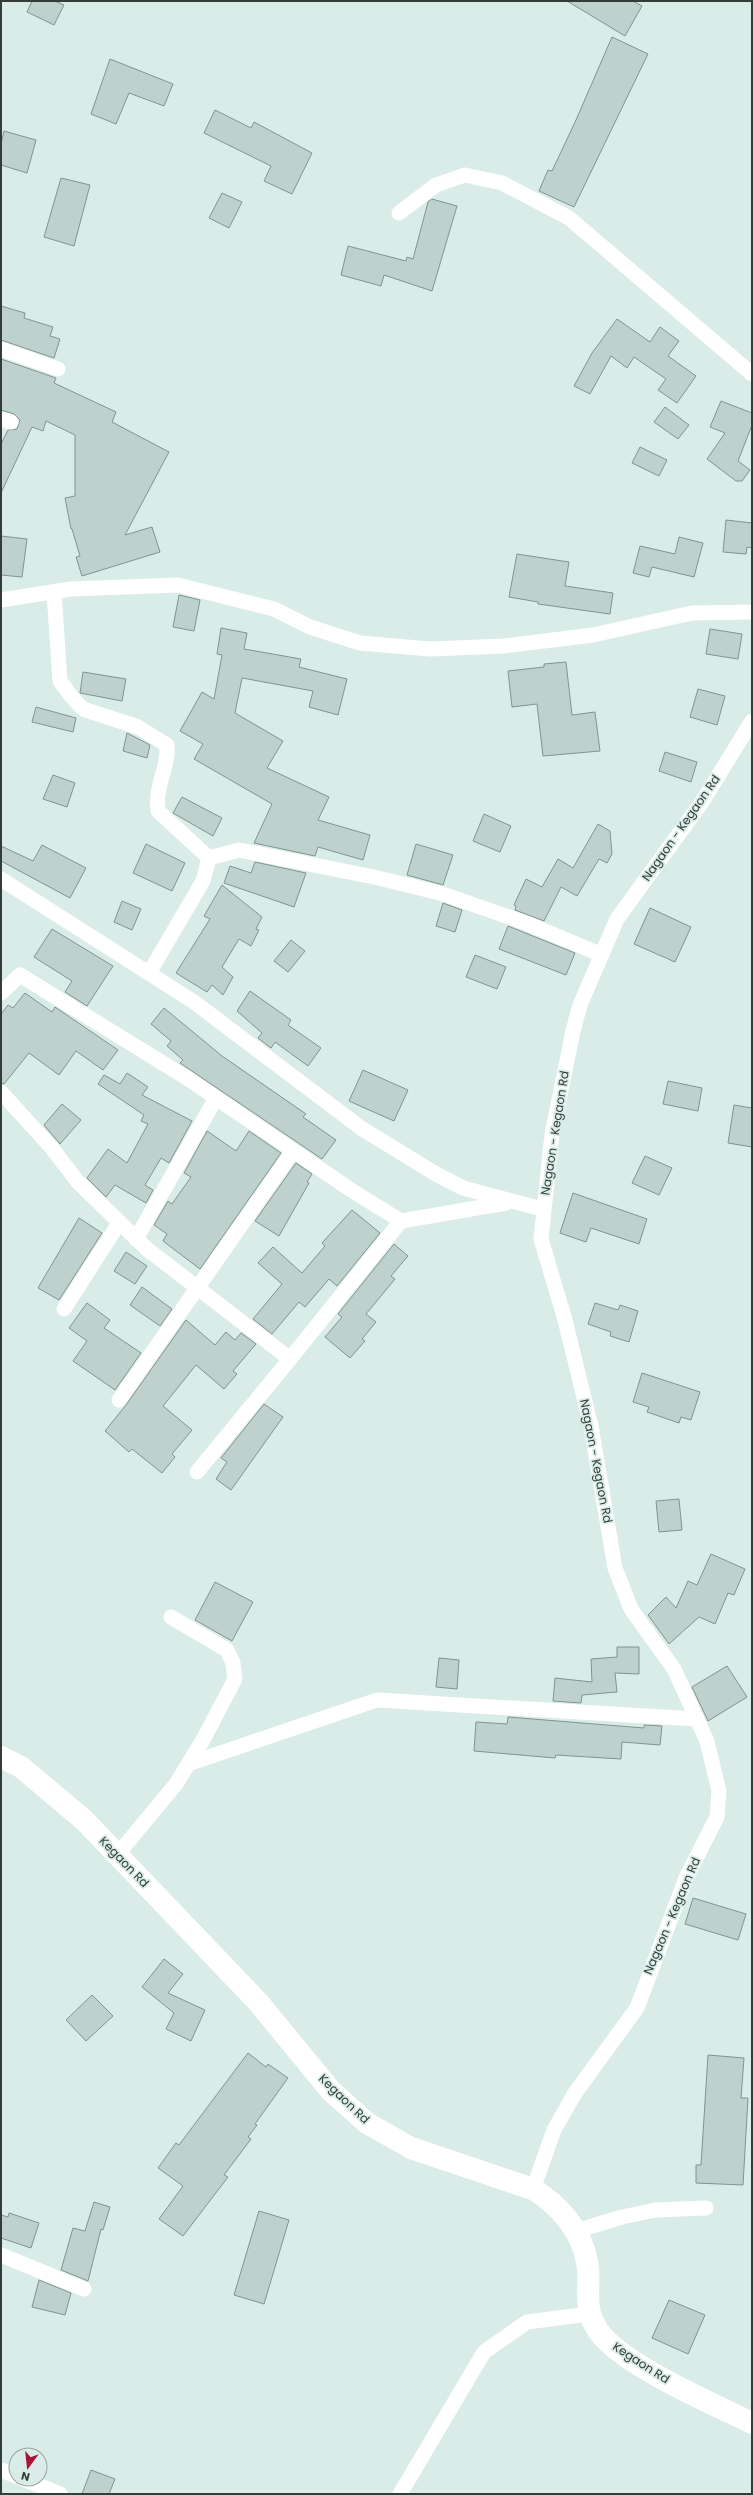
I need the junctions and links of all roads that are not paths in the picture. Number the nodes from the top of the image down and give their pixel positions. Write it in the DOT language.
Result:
graph roads {
  1 [pos="399,213"];
  2 [pos="1,349"];
  3 [pos="58,369"];
  4 [pos="752,374"];
  5 [pos="54,592"];
  6 [pos="1,600"];
  7 [pos="752,612"];
  8 [pos="752,721"];
  9 [pos="209,858"];
  10 [pos="1,879"];
  11 [pos="602,956"];
  12 [pos="149,973"];
  13 [pos="1,992"];
  14 [pos="1,1092"];
  15 [pos="216,1098"];
  16 [pos="293,1151"];
  17 [pos="511,1202"];
  18 [pos="542,1209"];
  19 [pos="401,1221"];
  20 [pos="119,1223"];
  21 [pos="136,1239"];
  22 [pos="197,1288"];
  23 [pos="64,1309"];
  24 [pos="290,1359"];
  25 [pos="120,1400"];
  26 [pos="197,1472"];
  27 [pos="171,1616"];
  28 [pos="697,1719"];
  29 [pos="1,1757"];
  30 [pos="188,1764"];
  31 [pos="118,1855"];
  32 [pos="533,2189"];
  33 [pos="706,2208"];
  34 [pos="576,2231"];
  35 [pos="1,2255"];
  36 [pos="84,2289"];
  37 [pos="589,2314"];
  38 [pos="752,2423"];
  39 [pos="43,2487"];
  40 [pos="60,2494"];
  41 [pos="400,2494"];
  1 -- 4 [label="street"];
  2 -- 3 [label="street"];
  5 -- 6 [label="street"];
  5 -- 7 [label="street"];
  5 -- 9 [label="street"];
  8 -- 11 [label="street, Nagaon - Kegaon Rd"];
  9 -- 11 [label="street"];
  9 -- 12 [label="street"];
  10 -- 12 [label="street"];
  11 -- 18 [label="street, Nagaon - Kegaon Rd"];
  12 -- 17 [label="street"];
  13 -- 15 [label="street"];
  14 -- 20 [label="street"];
  15 -- 16 [label="street"];
  15 -- 21 [label="street"];
  16 -- 19 [label="street"];
  16 -- 22 [label="street"];
  17 -- 18 [label="street"];
  17 -- 19 [label="street"];
  18 -- 28 [label="street, Nagaon - Kegaon Rd"];
  19 -- 24 [label="street"];
  20 -- 21 [label="street"];
  20 -- 23 [label="street"];
  21 -- 22 [label="street"];
  22 -- 24 [label="street"];
  22 -- 25 [label="street"];
  24 -- 26 [label="street"];
  27 -- 30 [label="street"];
  28 -- 30 [label="street"];
  28 -- 32 [label="street, Nagaon - Kegaon Rd"];
  29 -- 31 [label="street, Kegaon Rd"];
  30 -- 31 [label="street"];
  31 -- 32 [label="street, Kegaon Rd"];
  32 -- 34 [label="street, Kegaon Rd"];
  33 -- 34 [label="street"];
  34 -- 37 [label="street, Kegaon Rd"];
  35 -- 36 [label="street"];
  37 -- 38 [label="street, Kegaon Rd"];
  37 -- 41 [label="street"];
  39 -- 40 [label="street"];
}
